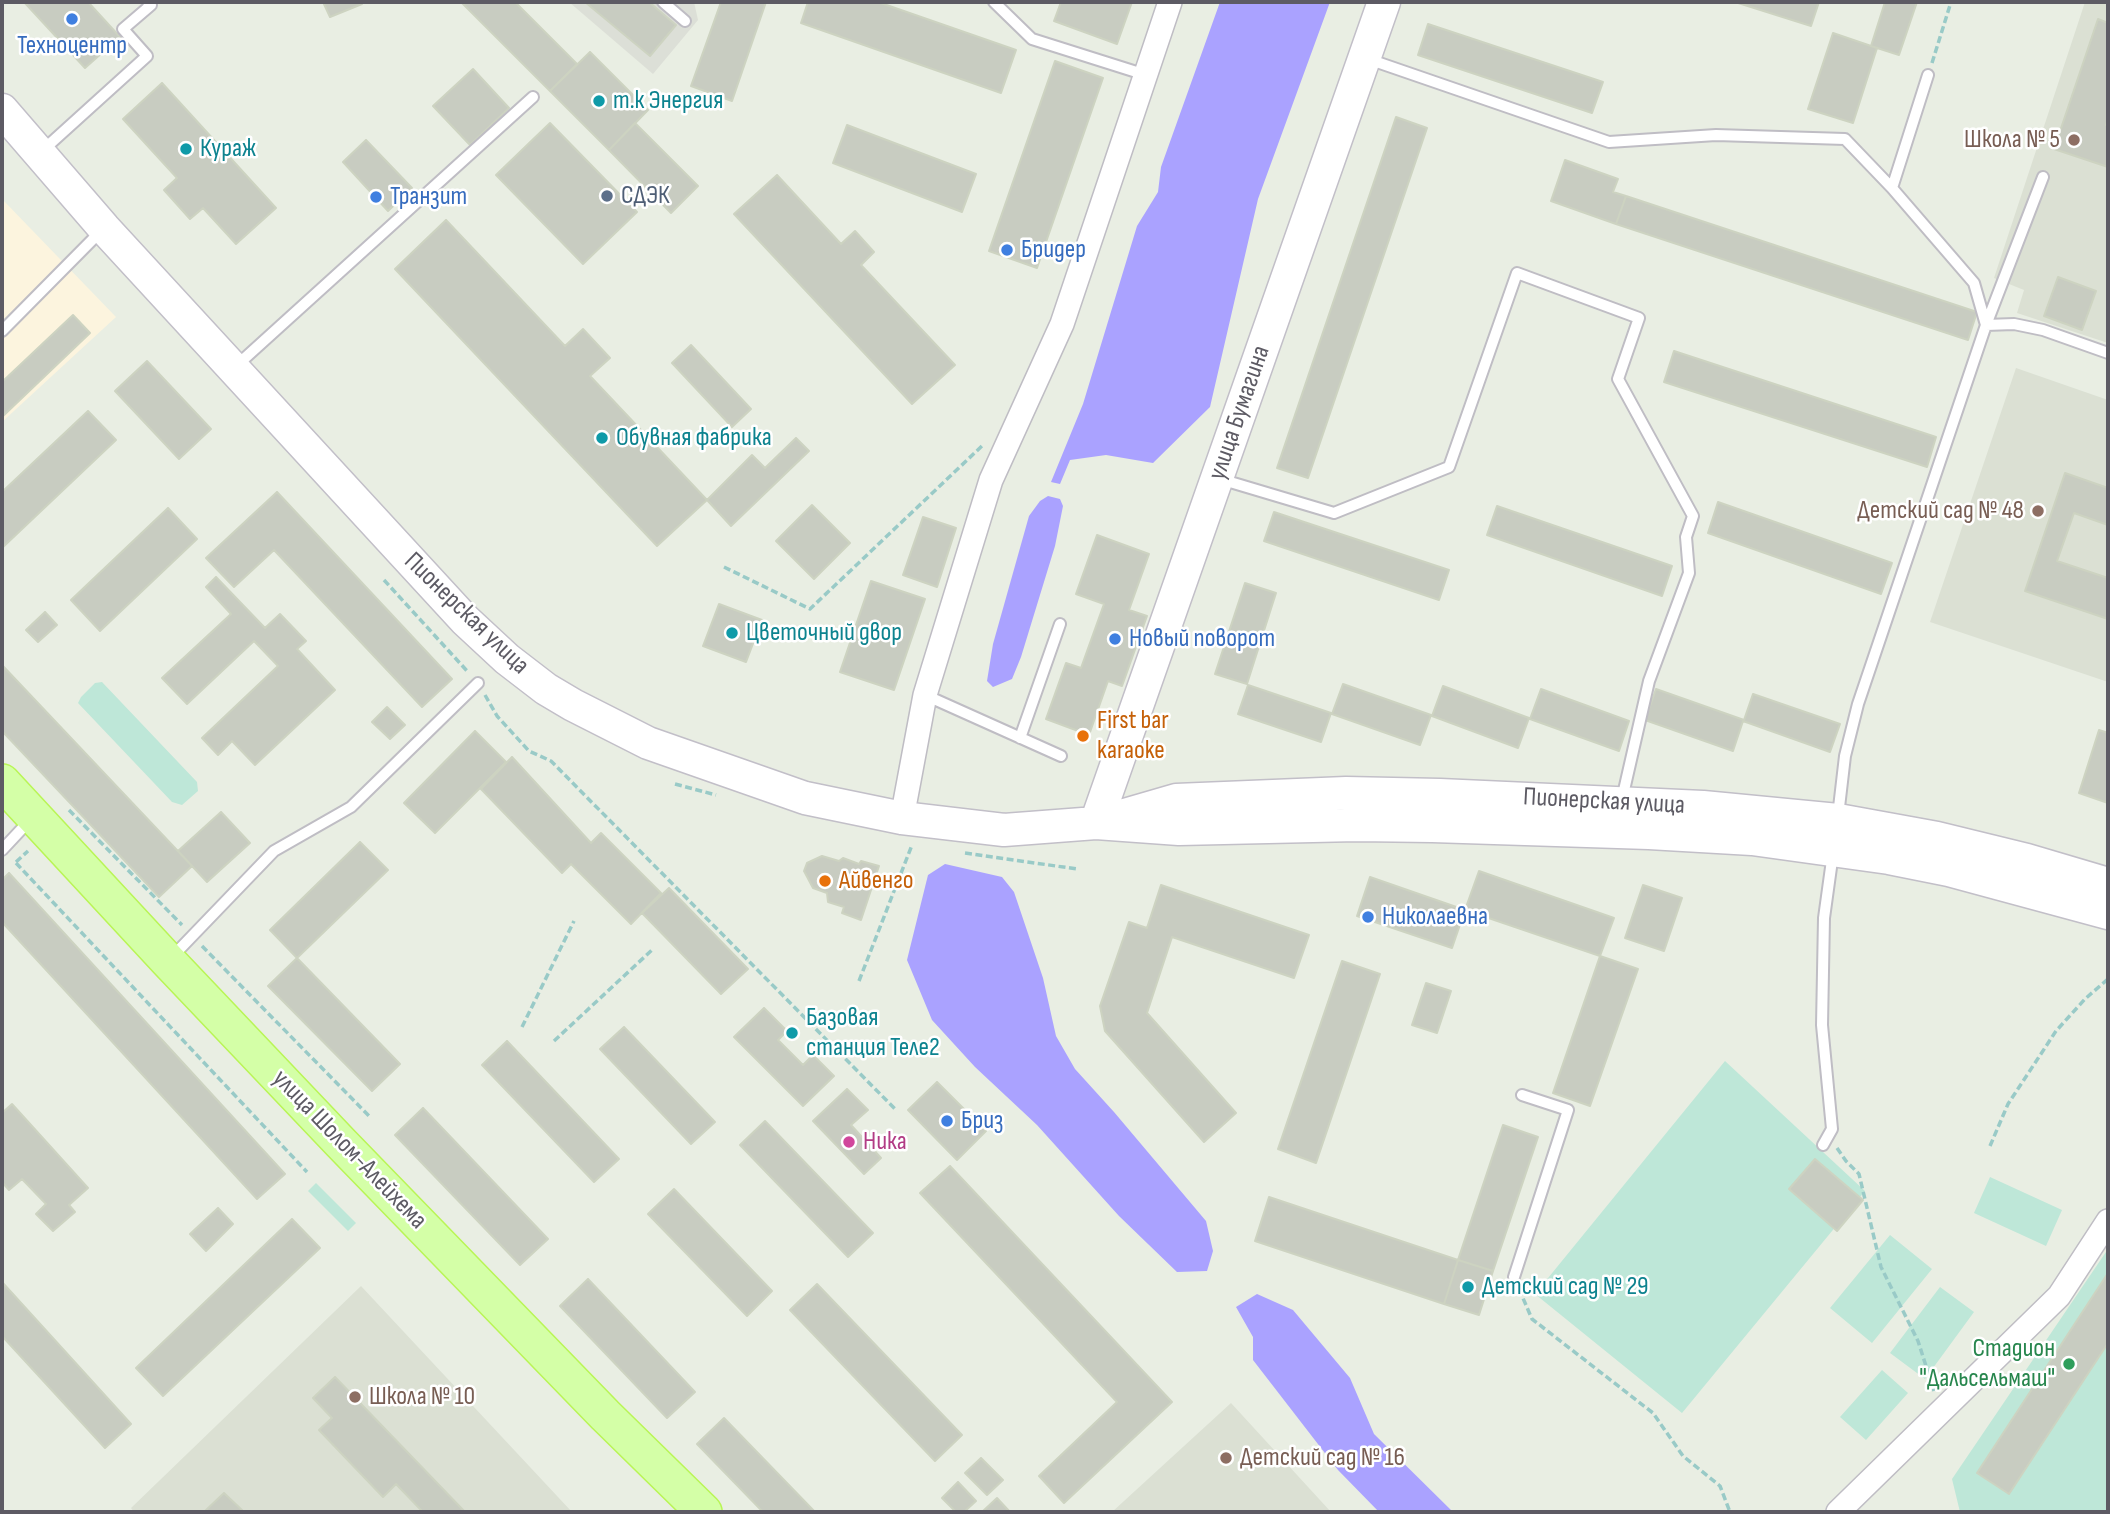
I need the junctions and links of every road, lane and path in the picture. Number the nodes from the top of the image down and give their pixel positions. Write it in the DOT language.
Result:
graph roads {
  1 [pos="148,2"];
  2 [pos="663,2"];
  3 [pos="994,2"];
  4 [pos="1170,2"];
  5 [pos="1384,2"];
  6 [pos="1951,2"];
  7 [pos="685,21"];
  8 [pos="1365,58"];
  9 [pos="1146,75"];
  10 [pos="1928,75"];
  11 [pos="533,97"];
  12 [pos="2,110"];
  13 [pos="40,153"];
  14 [pos="2043,177"];
  15 [pos="1892,188"];
  16 [pos="104,228"];
  17 [pos="1986,325"];
  18 [pos="3,328"];
  19 [pos="2108,353"];
  20 [pos="233,369"];
  21 [pos="988,440"];
  22 [pos="1217,478"];
  23 [pos="724,567"];
  24 [pos="384,580"];
  25 [pos="1060,624"];
  26 [pos="478,683"];
  27 [pos="925,695"];
  28 [pos="1020,738"];
  29 [pos="1061,756"];
  30 [pos="2,782"];
  31 [pos="1622,802"];
  32 [pos="69,810"];
  33 [pos="35,816"];
  34 [pos="1096,823"];
  35 [pos="907,831"];
  36 [pos="1836,835"];
  37 [pos="2,850"];
  38 [pos="16,863"];
  39 [pos="2108,884"];
  40 [pos="2108,913"];
  41 [pos="574,921"];
  42 [pos="192,936"];
  43 [pos="653,949"];
  44 [pos="168,961"];
  45 [pos="2108,979"];
  46 [pos="859,981"];
  47 [pos="522,1027"];
  48 [pos="554,1041"];
  49 [pos="1522,1095"];
  50 [pos="895,1110"];
  51 [pos="370,1117"];
  52 [pos="1832,1129"];
  53 [pos="1823,1145"];
  54 [pos="1990,1146"];
  55 [pos="307,1172"];
  56 [pos="2108,1221"];
  57 [pos="1514,1277"];
  58 [pos="1941,1413"];
  59 [pos="704,1512"];
  60 [pos="1730,1512"];
  61 [pos="1838,1512"];
  1 -- 13 [label="lane"];
  2 -- 7 [label="lane"];
  3 -- 9 [label="lane"];
  4 -- 9 [label="street"];
  5 -- 8 [label="main road, улица Бумагина"];
  6 -- 10 [label="path"];
  8 -- 15 [label="lane"];
  8 -- 22 [label="main road, улица Бумагина"];
  9 -- 27 [label="street"];
  10 -- 15 [label="lane"];
  11 -- 20 [label="lane"];
  12 -- 13 [label="main road, Пионерская улица"];
  13 -- 16 [label="main road, Пионерская улица"];
  14 -- 17 [label="lane"];
  15 -- 17 [label="lane"];
  16 -- 18 [label="lane"];
  16 -- 20 [label="main road, Пионерская улица"];
  17 -- 19 [label="lane"];
  17 -- 36 [label="lane"];
  20 -- 35 [label="main road, Пионерская улица"];
  21 -- 23 [label="path"];
  22 -- 31 [label="lane"];
  22 -- 34 [label="main road, улица Бумагина"];
  24 -- 26 [label="path"];
  25 -- 28 [label="lane"];
  26 -- 42 [label="lane"];
  26 -- 50 [label="path"];
  27 -- 28 [label="lane"];
  27 -- 35 [label="street"];
  28 -- 29 [label="lane"];
  30 -- 33 [label="main road, улица Шолом-Алейхема"];
  31 -- 34 [label="main road, Пионерская улица"];
  31 -- 36 [label="main road, Пионерская улица"];
  32 -- 42 [label="path"];
  33 -- 37 [label="lane"];
  33 -- 44 [label="main road, улица Шолом-Алейхема"];
  34 -- 35 [label="main road, Пионерская улица"];
  34 -- 36 [label="main road, Пионерская улица"];
  35 -- 46 [label="path"];
  36 -- 39 [label="main road, Пионерская улица"];
  36 -- 40 [label="main road, Пионерская улица"];
  36 -- 52 [label="lane"];
  38 -- 55 [label="path"];
  41 -- 47 [label="path"];
  42 -- 44 [label="lane"];
  42 -- 51 [label="path"];
  43 -- 48 [label="path"];
  44 -- 59 [label="main road, улица Шолом-Алейхема"];
  45 -- 54 [label="path"];
  49 -- 57 [label="lane"];
  52 -- 53 [label="lane"];
  52 -- 58 [label="path"];
  56 -- 58 [label="street"];
  57 -- 60 [label="path"];
  58 -- 61 [label="street"];
}
